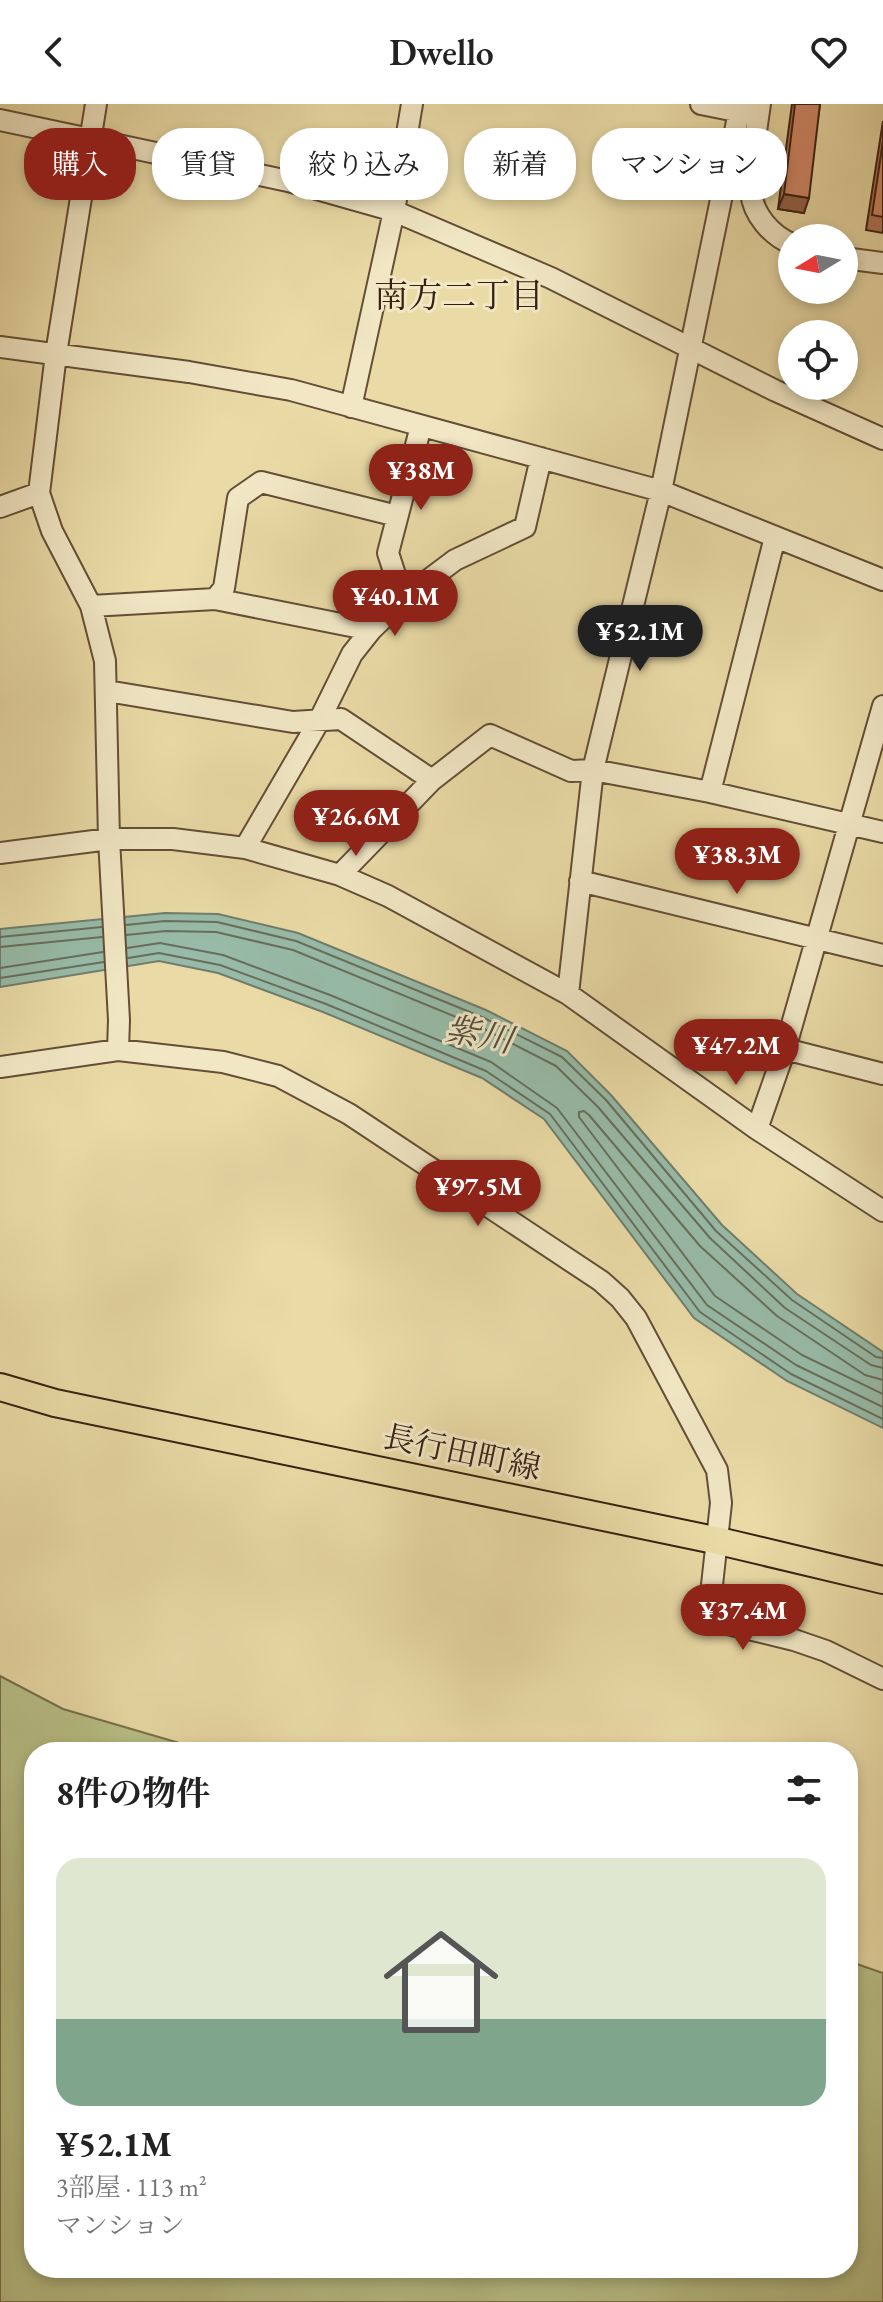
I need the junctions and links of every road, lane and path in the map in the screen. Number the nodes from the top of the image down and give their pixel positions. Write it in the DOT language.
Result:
graph roads {
  1 [pos="96,104"];
  2 [pos="412,104"];
  3 [pos="701,104"];
  4 [pos="753,110"];
  5 [pos="0,120"];
  6 [pos="36,128"];
  7 [pos="92,128"];
  8 [pos="136,150"];
  9 [pos="80,200"];
  10 [pos="394,211"];
  11 [pos="778,238"];
  12 [pos="858,260"];
  13 [pos="883,263"];
  14 [pos="0,347"];
  15 [pos="691,349"];
  16 [pos="56,354"];
  17 [pos="351,407"];
  18 [pos="421,426"];
  19 [pos="883,439"];
  20 [pos="541,458"];
  21 [pos="661,491"];
  22 [pos="39,493"];
  23 [pos="0,507"];
  24 [pos="397,516"];
  25 [pos="775,537"];
  26 [pos="883,580"];
  27 [pos="215,599"];
  28 [pos="403,599"];
  29 [pos="91,606"];
  30 [pos="371,630"];
  31 [pos="107,691"];
  32 [pos="883,709"];
  33 [pos="319,721"];
  34 [pos="593,770"];
  35 [pos="432,780"];
  36 [pos="710,792"];
  37 [pos="849,824"];
  38 [pos="883,832"];
  39 [pos="109,839"];
  40 [pos="245,848"];
  41 [pos="0,853"];
  42 [pos="340,875"];
  43 [pos="580,881"];
  44 [pos="817,938"];
  45 [pos="883,955"];
  46 [pos="568,994"];
  47 [pos="785,1049"];
  48 [pos="118,1050"];
  49 [pos="0,1067"];
  50 [pos="883,1074"];
  51 [pos="757,1129"];
  52 [pos="883,1211"];
  53 [pos="0,1390"];
  54 [pos="719,1541"];
  55 [pos="883,1580"];
  56 [pos="883,1679"];
  1 -- 7 [label="street"];
  2 -- 10 [label="street"];
  3 -- 4 [label="street"];
  4 -- 11 [label="street"];
  4 -- 15 [label="street"];
  5 -- 6 [label="street"];
  8 -- 10 [label="street"];
  9 -- 16 [label="street"];
  10 -- 15 [label="street"];
  10 -- 17 [label="street"];
  12 -- 13 [label="street"];
  14 -- 16 [label="street"];
  15 -- 19 [label="street"];
  15 -- 21 [label="street"];
  16 -- 17 [label="street"];
  16 -- 22 [label="street"];
  17 -- 18 [label="street"];
  18 -- 20 [label="street"];
  18 -- 24 [label="street"];
  20 -- 21 [label="street"];
  20 -- 28 [label="street"];
  21 -- 25 [label="street"];
  21 -- 34 [label="street"];
  22 -- 23 [label="street"];
  22 -- 29 [label="street"];
  24 -- 27 [label="street"];
  24 -- 28 [label="street"];
  25 -- 26 [label="street"];
  25 -- 36 [label="street"];
  27 -- 29 [label="street"];
  27 -- 30 [label="street"];
  28 -- 30 [label="street"];
  29 -- 31 [label="street"];
  30 -- 33 [label="street"];
  31 -- 33 [label="street"];
  31 -- 39 [label="street"];
  32 -- 37 [label="street"];
  33 -- 35 [label="street"];
  33 -- 40 [label="street"];
  34 -- 35 [label="street"];
  34 -- 36 [label="street"];
  34 -- 43 [label="street"];
  35 -- 42 [label="street"];
  36 -- 37 [label="street"];
  37 -- 38 [label="street"];
  37 -- 44 [label="street"];
  39 -- 40 [label="street"];
  39 -- 41 [label="street"];
  39 -- 48 [label="street"];
  40 -- 42 [label="street"];
  42 -- 46 [label="street"];
  43 -- 44 [label="street"];
  43 -- 46 [label="street"];
  44 -- 45 [label="street"];
  44 -- 47 [label="street"];
  46 -- 51 [label="street"];
  47 -- 50 [label="street"];
  47 -- 51 [label="street"];
  48 -- 49 [label="street"];
  48 -- 54 [label="street"];
  51 -- 52 [label="street"];
  53 -- 54 [label="main road, 長行田町線"];
  54 -- 55 [label="main road, 長行田町線"];
  54 -- 56 [label="street"];
}
